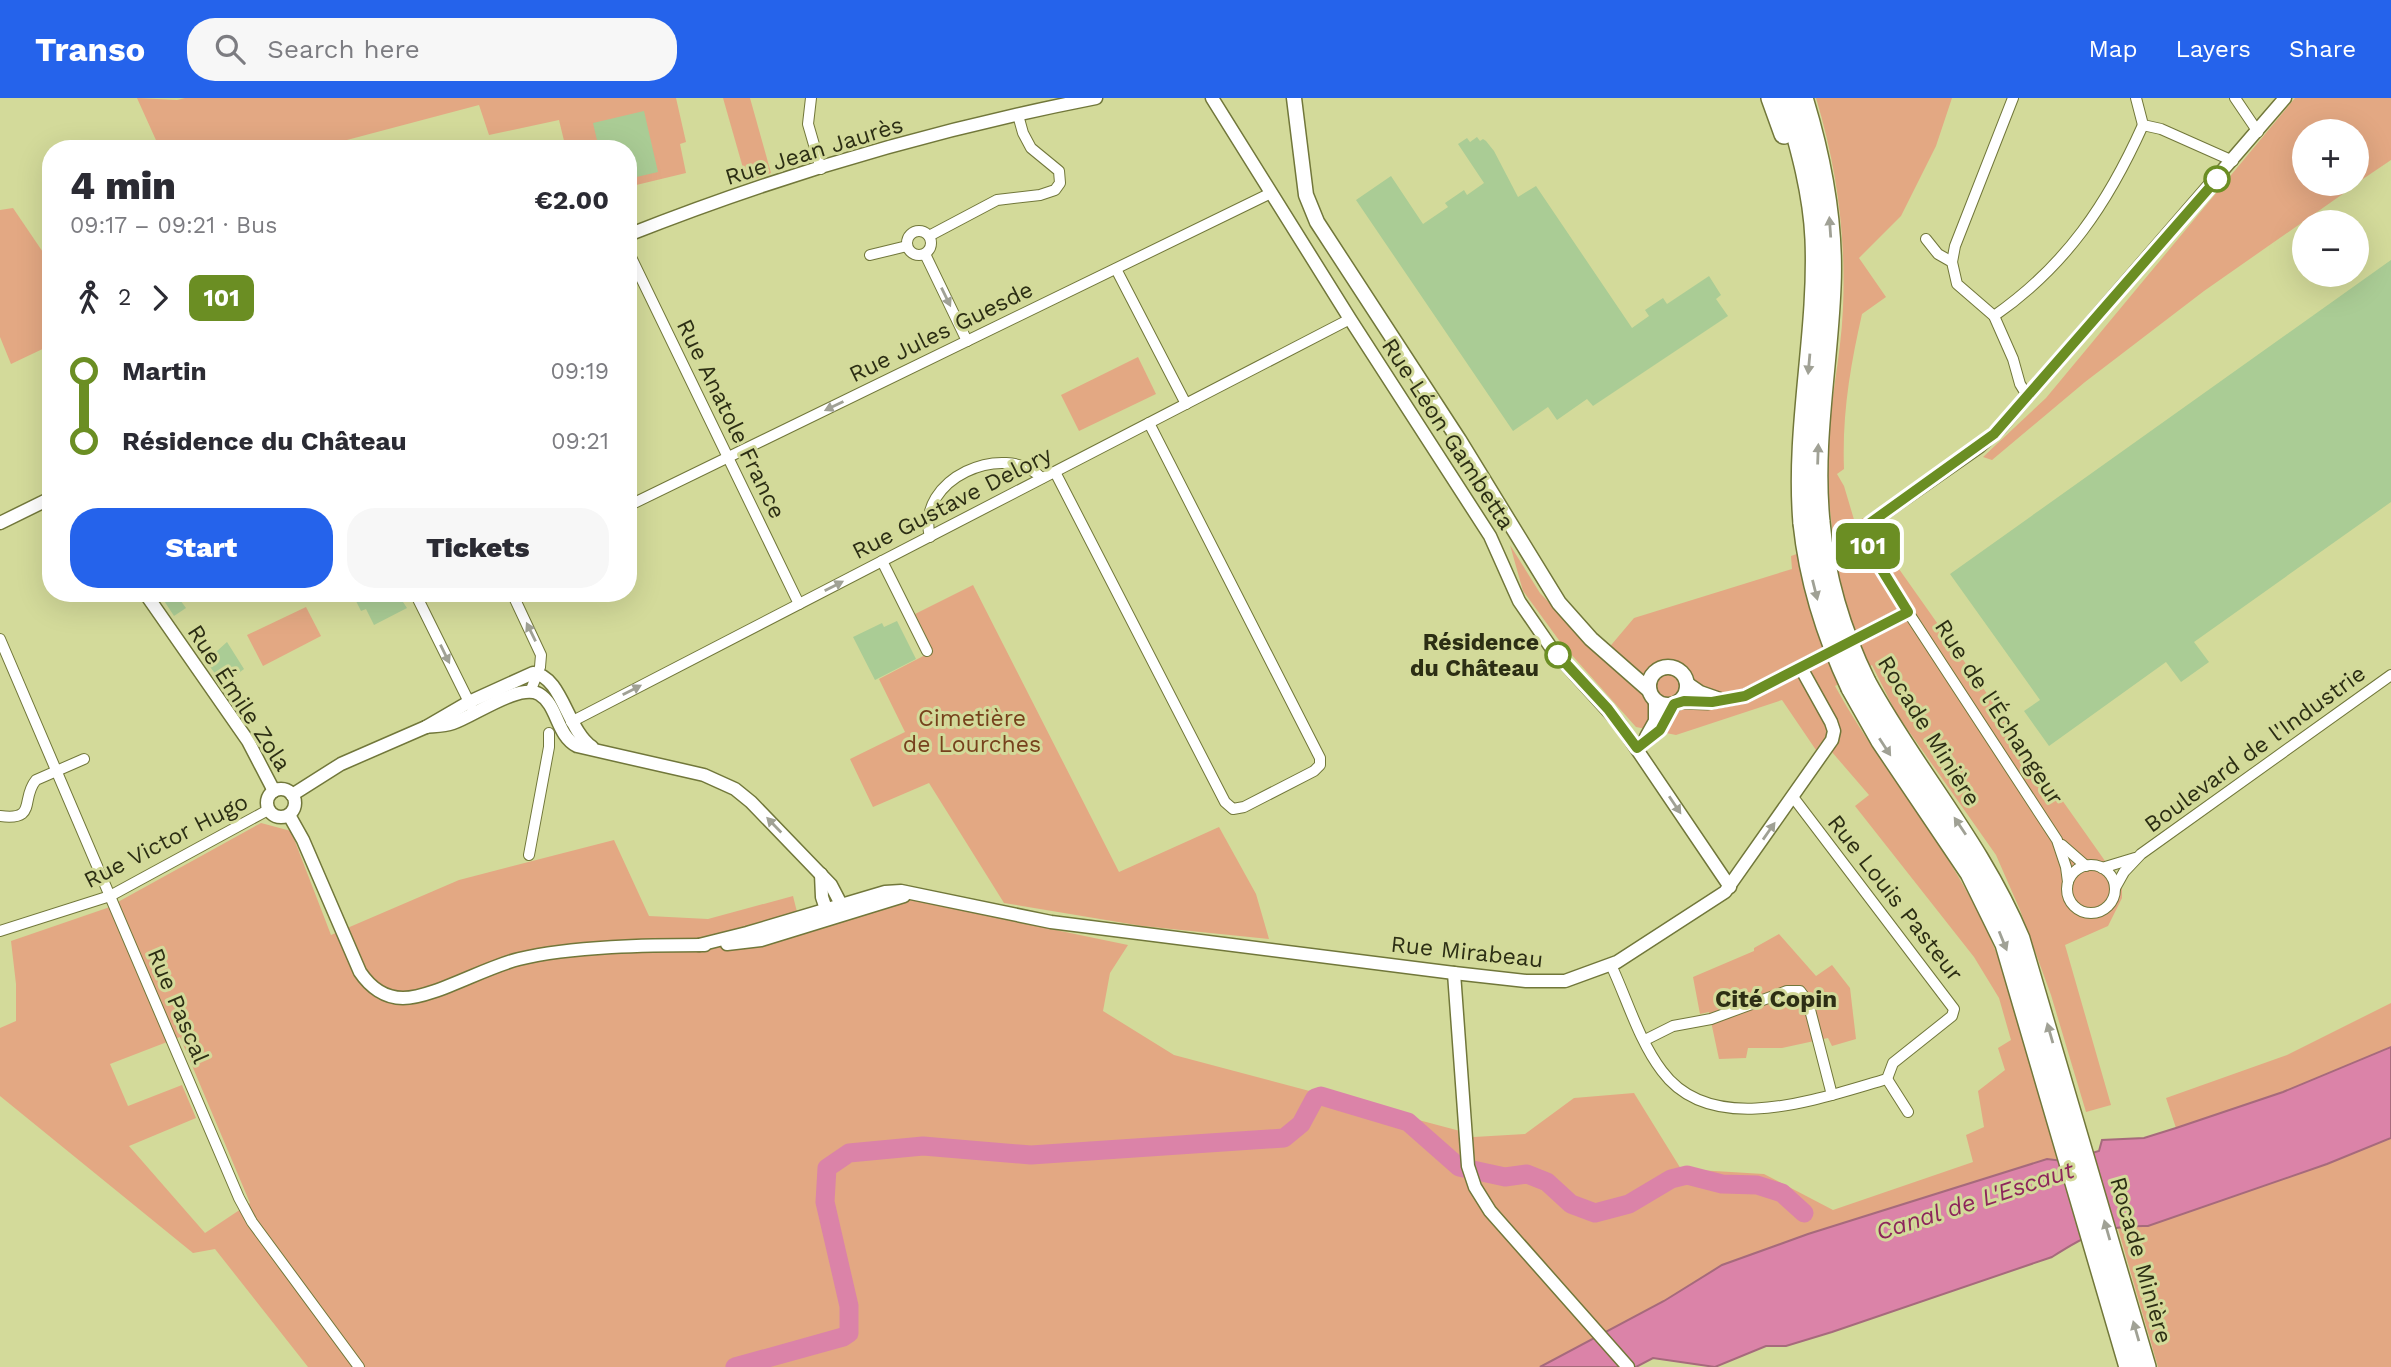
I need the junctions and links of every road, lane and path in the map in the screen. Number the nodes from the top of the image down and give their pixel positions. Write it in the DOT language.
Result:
graph roads {
  1 [pos="811,98"];
  2 [pos="1096,98"];
  3 [pos="1212,98"];
  4 [pos="1294,98"];
  5 [pos="1771,98"];
  6 [pos="1786,98"];
  7 [pos="1803,98"];
  8 [pos="2013,98"];
  9 [pos="2136,98"];
  10 [pos="2235,98"];
  11 [pos="2285,98"];
  12 [pos="1018,115"];
  13 [pos="2143,125"];
  14 [pos="2258,132"];
  15 [pos="2233,161"];
  16 [pos="821,169"];
  17 [pos="1271,193"];
  18 [pos="637,232"];
  19 [pos="929,236"];
  20 [pos="1926,239"];
  21 [pos="907,246"];
  22 [pos="925,254"];
  23 [pos="870,255"];
  24 [pos="1952,262"];
  25 [pos="637,269"];
  26 [pos="1116,269"];
  27 [pos="1814,296"];
  28 [pos="1994,316"];
  29 [pos="1350,319"];
  30 [pos="967,341"];
  31 [pos="2028,397"];
  32 [pos="1186,404"];
  33 [pos="1149,423"];
  34 [pos="729,457"];
  35 [pos="1055,472"];
  36 [pos="1042,478"];
  37 [pos="42,502"];
  38 [pos="637,502"];
  39 [pos="1812,522"];
  40 [pos="0,523"];
  41 [pos="930,537"];
  42 [pos="882,561"];
  43 [pos="151,602"];
  44 [pos="419,602"];
  45 [pos="516,602"];
  46 [pos="799,604"];
  47 [pos="1908,612"];
  48 [pos="0,639"];
  49 [pos="927,651"];
  50 [pos="1609,655"];
  51 [pos="1801,668"];
  52 [pos="1659,670"];
  53 [pos="538,673"];
  54 [pos="2391,675"];
  55 [pos="1687,683"];
  56 [pos="530,692"];
  57 [pos="1652,695"];
  58 [pos="1731,699"];
  59 [pos="1677,703"];
  60 [pos="472,708"];
  61 [pos="560,728"];
  62 [pos="1637,748"];
  63 [pos="84,759"];
  64 [pos="56,770"];
  65 [pos="274,791"];
  66 [pos="292,795"];
  67 [pos="1793,797"];
  68 [pos="268,810"];
  69 [pos="289,814"];
  70 [pos="0,816"];
  71 [pos="2057,840"];
  72 [pos="2141,854"];
  73 [pos="529,855"];
  74 [pos="2086,866"];
  75 [pos="2102,868"];
  76 [pos="821,874"];
  77 [pos="2068,882"];
  78 [pos="1730,887"];
  79 [pos="2115,888"];
  80 [pos="110,896"];
  81 [pos="844,909"];
  82 [pos="827,914"];
  83 [pos="0,931"];
  84 [pos="1611,965"];
  85 [pos="1454,973"];
  86 [pos="1645,1040"];
  87 [pos="1886,1079"];
  88 [pos="1832,1095"];
  89 [pos="1908,1112"];
  90 [pos="2118,1298"];
  91 [pos="359,1367"];
  92 [pos="1628,1367"];
  93 [pos="2129,1367"];
  94 [pos="2146,1367"];
  1 -- 16 [label="street"];
  2 -- 12 [label="street, Rue Jean Jaurès"];
  3 -- 17 [label="street, Rue Léon Gambetta"];
  4 -- 50 [label="main road"];
  5 -- 27 [label="highway"];
  6 -- 27 [label="highway, Rocade Minière"];
  39 -- 7 [label="highway, Rocade Minière, one-way"];
  8 -- 24 [label="street"];
  9 -- 13 [label="street"];
  10 -- 14 [label="street"];
  11 -- 14 [label="street"];
  12 -- 16 [label="street, Rue Jean Jaurès"];
  12 -- 19 [label="street"];
  13 -- 15 [label="street"];
  13 -- 28 [label="street"];
  14 -- 15 [label="street"];
  15 -- 31 [label="street"];
  16 -- 18 [label="street, Rue Jean Jaurès"];
  17 -- 26 [label="street, Rue Jules Guesde"];
  17 -- 29 [label="street, Rue Léon Gambetta"];
  19 -- 21 [label="street"];
  19 -- 22 [label="street"];
  20 -- 24 [label="street"];
  21 -- 22 [label="street"];
  21 -- 23 [label="street"];
  22 -- 30 [label="street, one-way"];
  24 -- 28 [label="street"];
  25 -- 34 [label="street, Rue Anatole France"];
  26 -- 30 [label="street, Rue Jules Guesde"];
  26 -- 32 [label="street"];
  27 -- 39 [label="highway, Rocade Minière, one-way"];
  28 -- 31 [label="street"];
  29 -- 32 [label="street, Rue Gustave Delory"];
  29 -- 62 [label="street, Rue Léon Gambetta"];
  30 -- 34 [label="street, Rue Jules Guesde, one-way"];
  31 -- 47 [label="street, Rue de l'Échangeur"];
  32 -- 33 [label="street, Rue Gustave Delory"];
  33 -- 35 [label="street, Rue Gustave Delory"];
  33 -- 35 [label="street"];
  34 -- 38 [label="street, Rue Jules Guesde"];
  34 -- 46 [label="street, Rue Anatole France"];
  35 -- 36 [label="street, Rue Gustave Delory"];
  36 -- 41 [label="street, Rue Gustave Delory"];
  36 -- 41 [label="street"];
  37 -- 40 [label="street"];
  39 -- 90 [label="highway, Rocade Minière, bridge"];
  41 -- 42 [label="street, Rue Gustave Delory"];
  46 -- 42 [label="street, Rue Gustave Delory, one-way"];
  42 -- 49 [label="street"];
  43 -- 65 [label="street, Rue Émile Zola"];
  44 -- 60 [label="street, one-way"];
  53 -- 45 [label="street, one-way"];
  61 -- 46 [label="street, Rue Gustave Delory, one-way"];
  47 -- 51 [label="street"];
  47 -- 71 [label="street, Rue de l'Échangeur"];
  48 -- 64 [label="street, Rue Pascal"];
  50 -- 52 [label="main road"];
  50 -- 57 [label="main road"];
  51 -- 58 [label="street"];
  51 -- 67 [label="street, Rue Mirabeau"];
  52 -- 55 [label="main road"];
  52 -- 57 [label="main road"];
  53 -- 56 [label="street"];
  53 -- 60 [label="street"];
  53 -- 61 [label="street"];
  54 -- 72 [label="street, Boulevard de l'Industrie"];
  55 -- 58 [label="street"];
  55 -- 59 [label="main road"];
  56 -- 60 [label="street"];
  56 -- 61 [label="street"];
  57 -- 59 [label="main road"];
  57 -- 62 [label="street"];
  58 -- 59 [label="street"];
  59 -- 62 [label="street"];
  60 -- 66 [label="street"];
  61 -- 73 [label="street"];
  76 -- 61 [label="street, one-way"];
  62 -- 78 [label="street, Rue Léon Gambetta, one-way"];
  63 -- 64 [label="street"];
  64 -- 70 [label="street"];
  64 -- 80 [label="street, Rue Pascal"];
  65 -- 66 [label="street"];
  65 -- 68 [label="street"];
  66 -- 69 [label="street"];
  78 -- 67 [label="street, Rue Mirabeau, one-way"];
  67 -- 87 [label="street, Rue Louis Pasteur"];
  68 -- 69 [label="street"];
  68 -- 80 [label="street, Rue Victor Hugo"];
  69 -- 82 [label="street, Rue Mirabeau"];
  71 -- 74 [label="street, Rue de l'Échangeur"];
  71 -- 77 [label="street, Rue de l'Échangeur"];
  72 -- 75 [label="street, Boulevard de l'Industrie"];
  72 -- 79 [label="street, Boulevard de l'Industrie"];
  74 -- 75 [label="street"];
  74 -- 77 [label="street"];
  75 -- 79 [label="street"];
  76 -- 81 [label="street"];
  76 -- 82 [label="street"];
  77 -- 79 [label="street"];
  78 -- 84 [label="street, Rue Mirabeau"];
  80 -- 83 [label="street, Rue Victor Hugo"];
  80 -- 91 [label="street, Rue Pascal"];
  81 -- 82 [label="street, Rue Mirabeau"];
  81 -- 85 [label="street, Rue Mirabeau"];
  84 -- 85 [label="street, Rue Mirabeau"];
  84 -- 86 [label="street"];
  85 -- 92 [label="street"];
  86 -- 88 [label="street"];
  86 -- 88 [label="street"];
  87 -- 88 [label="street"];
  87 -- 89 [label="street"];
  90 -- 93 [label="highway, Rocade Minière"];
  94 -- 90 [label="highway, Rocade Minière, one-way"];
}
